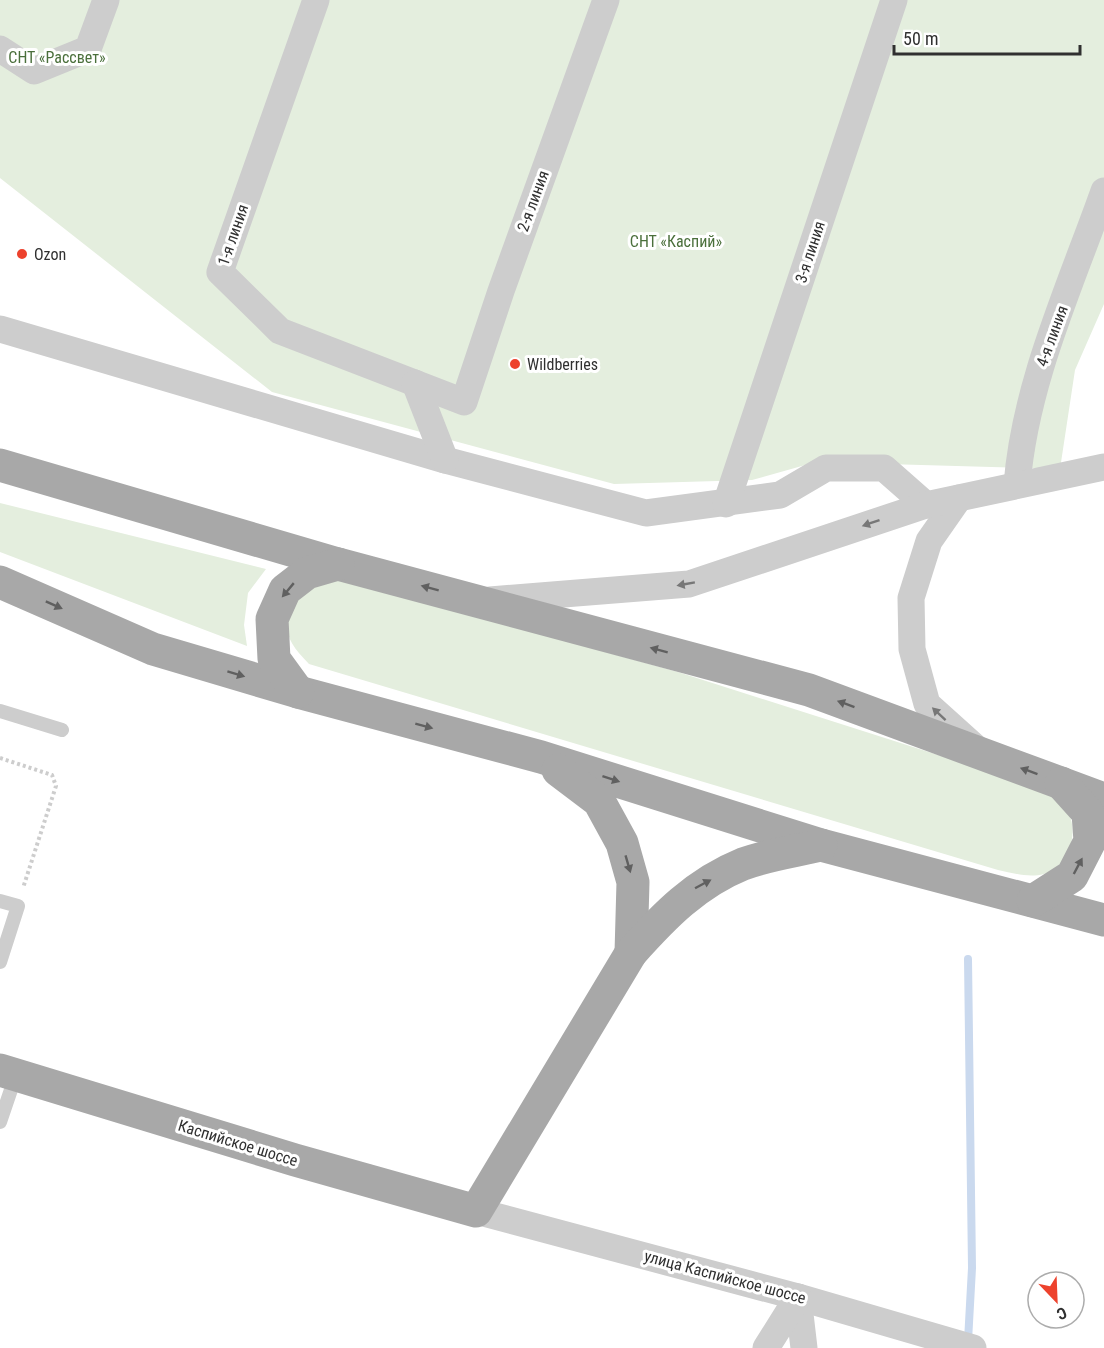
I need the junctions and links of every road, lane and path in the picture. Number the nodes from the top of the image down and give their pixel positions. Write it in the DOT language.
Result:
graph roads {
  1 [pos="106,0"];
  2 [pos="316,0"];
  3 [pos="606,0"];
  4 [pos="894,0"];
  5 [pos="0,49"];
  6 [pos="1104,191"];
  7 [pos="0,329"];
  8 [pos="415,383"];
  9 [pos="464,402"];
  10 [pos="445,460"];
  11 [pos="0,465"];
  12 [pos="1104,467"];
  13 [pos="1017,485"];
  14 [pos="959,498"];
  15 [pos="726,504"];
  16 [pos="926,505"];
  17 [pos="338,564"];
  18 [pos="0,582"];
  19 [pos="477,601"];
  20 [pos="298,692"];
  21 [pos="0,711"];
  22 [pos="62,730"];
  23 [pos="982,754"];
  24 [pos="541,757"];
  25 [pos="0,758"];
  26 [pos="1061,783"];
  27 [pos="1104,798"];
  28 [pos="821,846"];
  29 [pos="0,901"];
  30 [pos="1033,901"];
  31 [pos="18,906"];
  32 [pos="1104,920"];
  33 [pos="631,953"];
  34 [pos="0,962"];
  35 [pos="8,1073"];
  36 [pos="0,1122"];
  37 [pos="476,1211"];
  38 [pos="798,1297"];
  39 [pos="766,1348"];
  40 [pos="804,1348"];
  41 [pos="973,1348"];
  1 -- 5 [label="street"];
  2 -- 8 [label="street, 1-я линия"];
  3 -- 9 [label="street, 2-я линия"];
  4 -- 15 [label="street, 3-я линия"];
  6 -- 13 [label="street, 4-я линия"];
  7 -- 10 [label="street"];
  8 -- 9 [label="street, 1-я линия"];
  8 -- 10 [label="street"];
  10 -- 15 [label="street"];
  11 -- 17 [label="main road"];
  12 -- 13 [label="street"];
  13 -- 14 [label="street"];
  14 -- 16 [label="street"];
  23 -- 14 [label="street, one-way"];
  15 -- 16 [label="street"];
  16 -- 19 [label="street, one-way"];
  19 -- 17 [label="main road, one-way"];
  17 -- 20 [label="main road, one-way"];
  18 -- 20 [label="main road, one-way"];
  23 -- 19 [label="main road, one-way"];
  20 -- 24 [label="main road, one-way"];
  21 -- 22 [label="lane"];
  26 -- 23 [label="main road, one-way"];
  24 -- 28 [label="main road, one-way"];
  24 -- 33 [label="main road, one-way"];
  25 -- 31 [label="path"];
  26 -- 27 [label="main road"];
  30 -- 26 [label="main road, one-way"];
  28 -- 30 [label="main road"];
  33 -- 28 [label="main road, one-way"];
  29 -- 31 [label="lane"];
  30 -- 32 [label="main road"];
  31 -- 34 [label="lane"];
  33 -- 37 [label="main road"];
  35 -- 36 [label="lane"];
  35 -- 37 [label="main road, Каспийское шоссе"];
  37 -- 38 [label="street, улица Каспийское шоссе"];
  38 -- 39 [label="street"];
  38 -- 40 [label="street"];
  38 -- 41 [label="street, улица Каспийское шоссе"];
}
